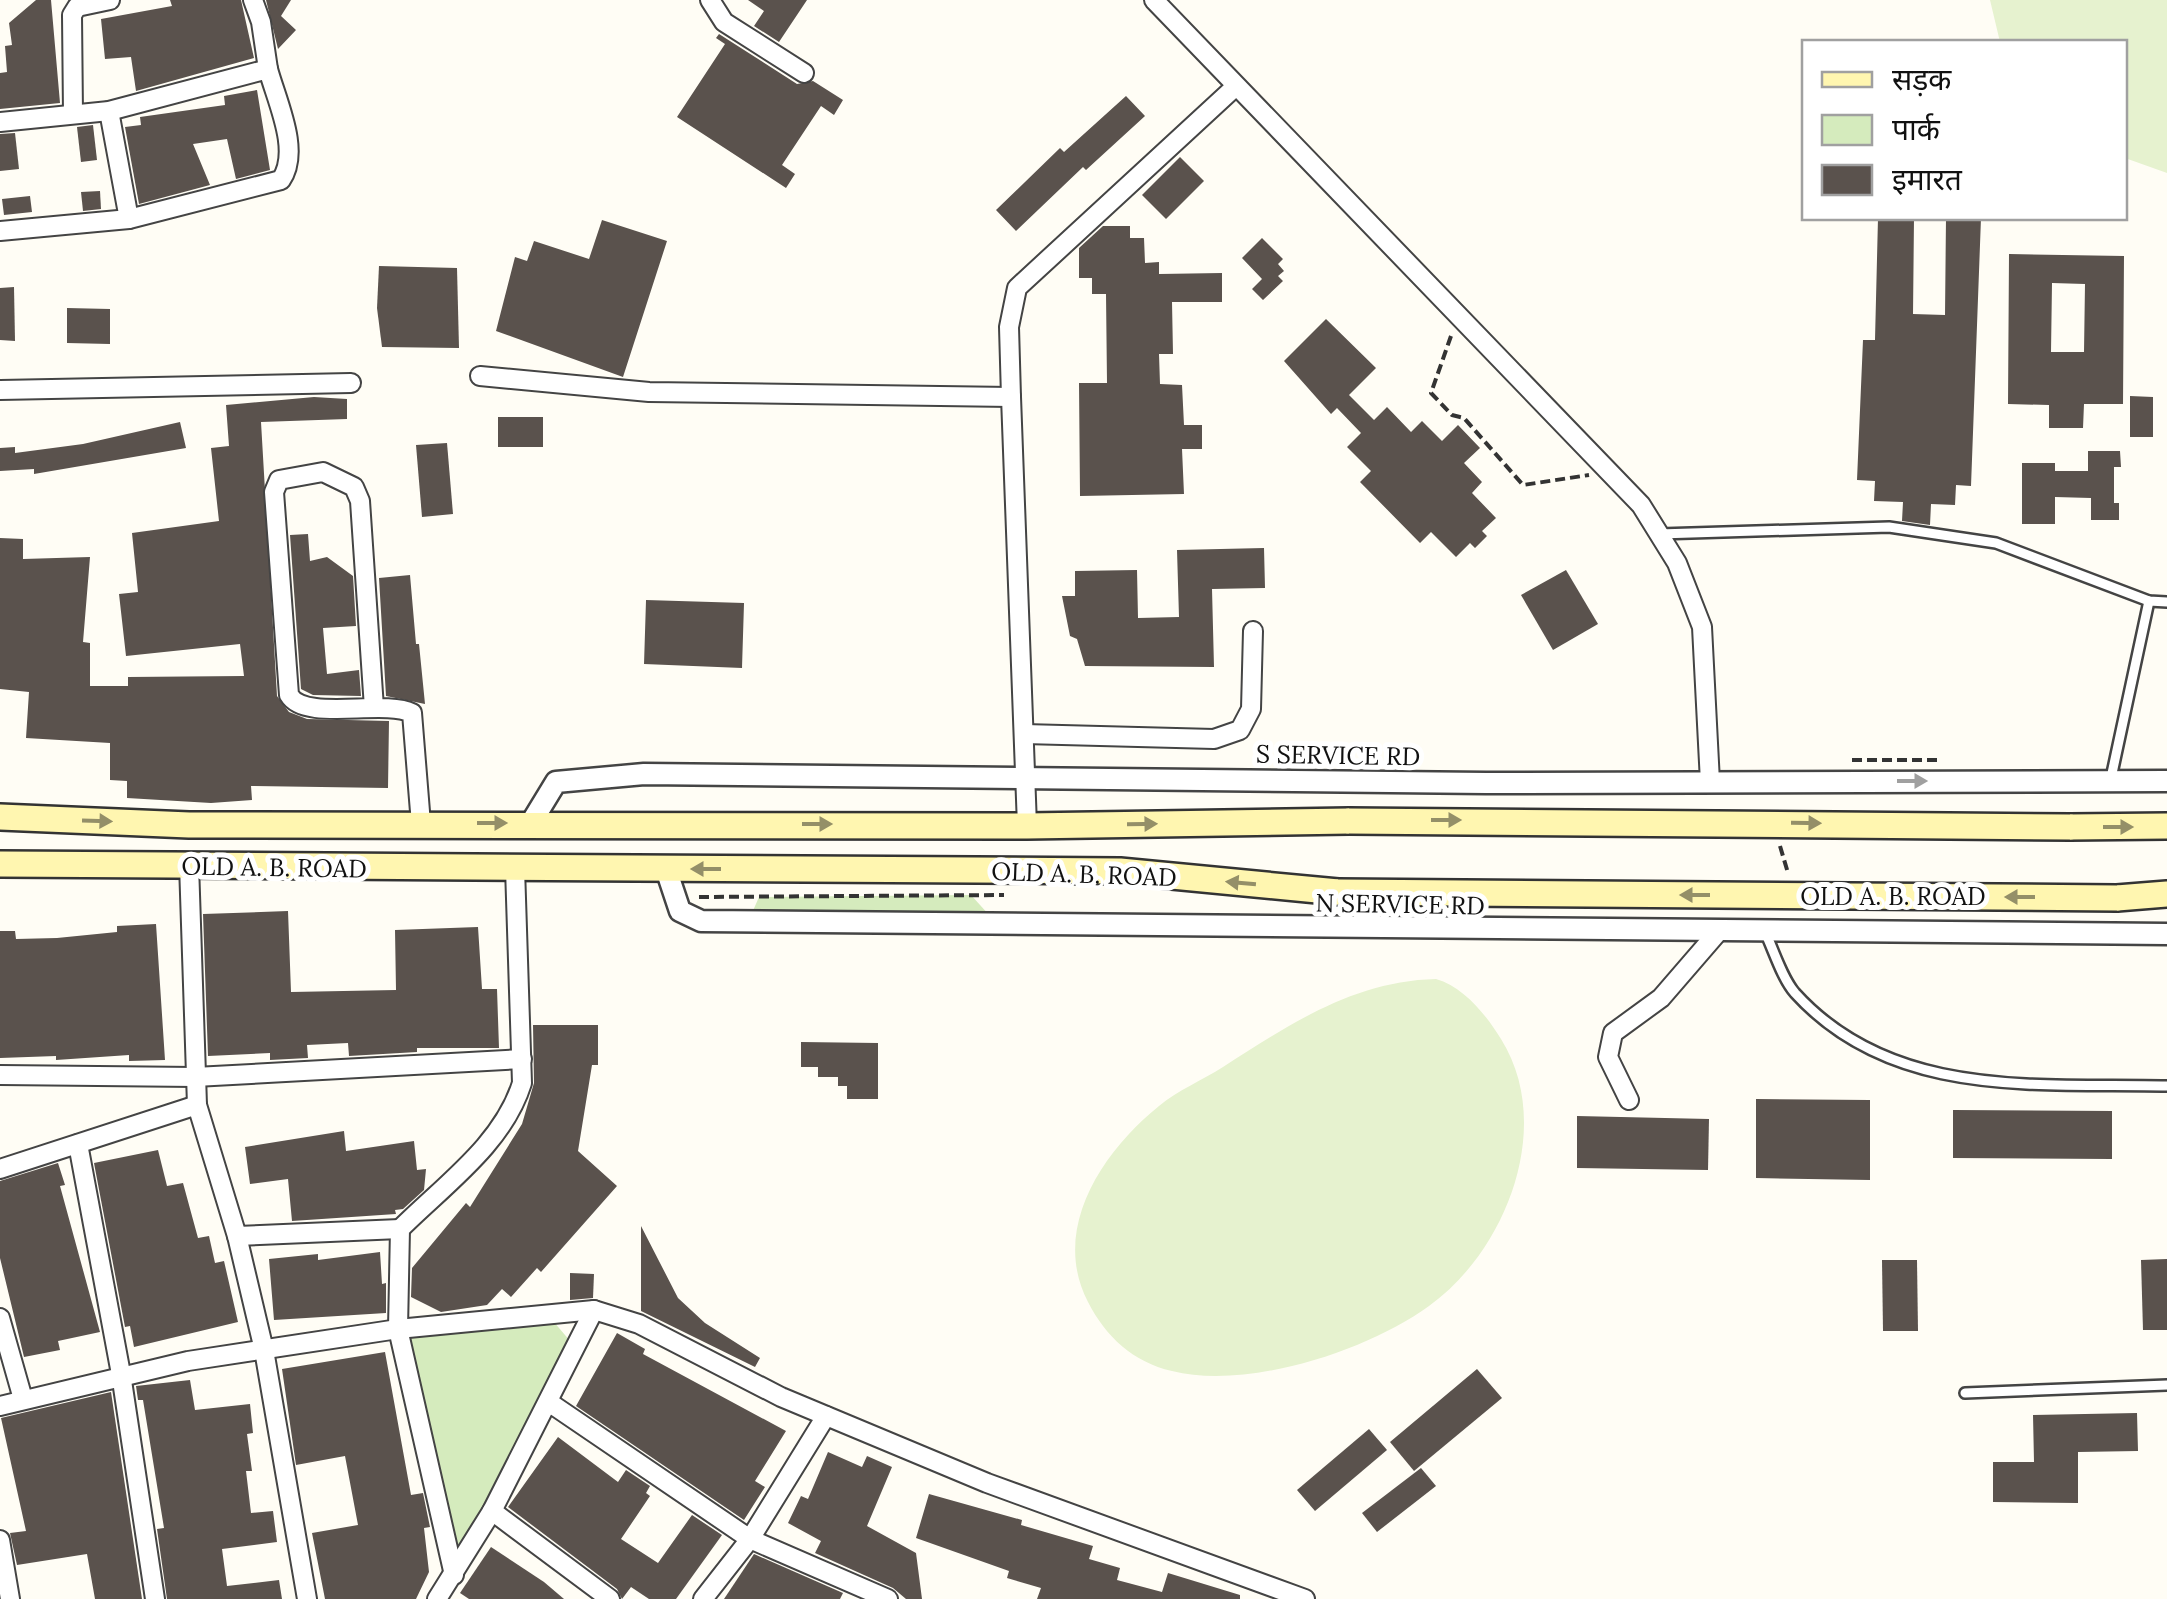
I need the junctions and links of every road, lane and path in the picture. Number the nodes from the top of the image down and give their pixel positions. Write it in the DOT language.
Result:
graph roads {
  1 [pos="110,0"];
  2 [pos="252,0"];
  3 [pos="710,0"];
  4 [pos="1154,0"];
  5 [pos="268,69"];
  6 [pos="804,73"];
  7 [pos="1235,87"];
  8 [pos="109,111"];
  9 [pos="74,114"];
  10 [pos="0,122"];
  11 [pos="128,219"];
  12 [pos="0,231"];
  13 [pos="1458,316"];
  14 [pos="480,376"];
  15 [pos="351,382"];
  16 [pos="0,390"];
  17 [pos="1010,397"];
  18 [pos="1609,471"];
  19 [pos="1659,534"];
  20 [pos="2150,601"];
  21 [pos="2167,602"];
  22 [pos="1253,631"];
  23 [pos="374,708"];
  24 [pos="1024,734"];
  25 [pos="1026,776"];
  26 [pos="2111,781"];
  27 [pos="2167,781"];
  28 [pos="1710,782"];
  29 [pos="0,817"];
  30 [pos="531,823"];
  31 [pos="421,824"];
  32 [pos="1027,826"];
  33 [pos="2167,826"];
  34 [pos="1780,846"];
  35 [pos="0,864"];
  36 [pos="188,864"];
  37 [pos="515,868"];
  38 [pos="666,869"];
  39 [pos="1788,874"];
  40 [pos="2167,894"];
  41 [pos="1718,932"];
  42 [pos="1765,932"];
  43 [pos="2167,934"];
  44 [pos="522,1059"];
  45 [pos="0,1075"];
  46 [pos="195,1077"];
  47 [pos="2167,1086"];
  48 [pos="1629,1100"];
  49 [pos="197,1105"];
  50 [pos="78,1144"];
  51 [pos="0,1169"];
  52 [pos="400,1229"];
  53 [pos="237,1236"];
  54 [pos="594,1310"];
  55 [pos="0,1318"];
  56 [pos="398,1330"];
  57 [pos="264,1350"];
  58 [pos="121,1374"];
  59 [pos="2167,1385"];
  60 [pos="1964,1393"];
  61 [pos="23,1399"];
  62 [pos="550,1403"];
  63 [pos="0,1406"];
  64 [pos="826,1416"];
  65 [pos="492,1510"];
  66 [pos="750,1538"];
  67 [pos="0,1540"];
  68 [pos="454,1575"];
  69 [pos="10,1599"];
  70 [pos="155,1599"];
  71 [pos="306,1599"];
  72 [pos="437,1599"];
  73 [pos="610,1599"];
  74 [pos="703,1599"];
  75 [pos="888,1599"];
  76 [pos="1304,1599"];
  1 -- 9 [label="street"];
  2 -- 5 [label="street"];
  3 -- 6 [label="street"];
  4 -- 7 [label="street"];
  5 -- 8 [label="street"];
  5 -- 11 [label="street"];
  7 -- 13 [label="street"];
  7 -- 17 [label="street"];
  8 -- 9 [label="street"];
  8 -- 11 [label="street"];
  9 -- 10 [label="street"];
  11 -- 12 [label="street"];
  13 -- 18 [label="street"];
  13 -- 18 [label="path"];
  14 -- 17 [label="street"];
  15 -- 16 [label="street"];
  17 -- 24 [label="street"];
  18 -- 19 [label="street"];
  19 -- 20 [label="lane"];
  19 -- 28 [label="street"];
  20 -- 21 [label="lane"];
  20 -- 26 [label="lane"];
  22 -- 24 [label="street"];
  23 -- 23 [label="street"];
  23 -- 31 [label="street"];
  24 -- 25 [label="street"];
  25 -- 28 [label="street, S SERVICE RD"];
  25 -- 30 [label="street, S SERVICE RD"];
  25 -- 32 [label="street"];
  26 -- 27 [label="street, S SERVICE RD"];
  28 -- 26 [label="street, S SERVICE RD, one-way"];
  29 -- 31 [label="main road, OLD A. B. ROAD, one-way"];
  31 -- 30 [label="main road, OLD A. B. ROAD, one-way"];
  30 -- 32 [label="main road, OLD A. B. ROAD, one-way"];
  32 -- 33 [label="main road, OLD A. B. ROAD, one-way, bridge"];
  34 -- 39 [label="path"];
  35 -- 36 [label="main road, OLD A. B. ROAD"];
  36 -- 37 [label="main road, OLD A. B. ROAD"];
  36 -- 46 [label="street"];
  37 -- 38 [label="main road, OLD A. B. ROAD"];
  37 -- 44 [label="street"];
  40 -- 38 [label="main road, OLD A. B. ROAD, one-way, bridge"];
  38 -- 41 [label="street, N SERVICE RD"];
  41 -- 42 [label="street, N SERVICE RD"];
  41 -- 48 [label="street"];
  42 -- 43 [label="street, N SERVICE RD"];
  42 -- 47 [label="lane"];
  44 -- 46 [label="street"];
  44 -- 52 [label="street"];
  45 -- 46 [label="street"];
  46 -- 49 [label="street"];
  49 -- 50 [label="street"];
  49 -- 53 [label="street"];
  50 -- 51 [label="street"];
  50 -- 58 [label="street"];
  52 -- 53 [label="street"];
  52 -- 56 [label="street"];
  53 -- 57 [label="street"];
  54 -- 56 [label="street"];
  54 -- 62 [label="street"];
  54 -- 64 [label="street"];
  55 -- 61 [label="street"];
  56 -- 57 [label="street"];
  56 -- 68 [label="street"];
  57 -- 58 [label="street"];
  57 -- 71 [label="street"];
  58 -- 61 [label="street"];
  58 -- 70 [label="street"];
  59 -- 60 [label="lane"];
  61 -- 63 [label="street"];
  62 -- 65 [label="street"];
  62 -- 66 [label="street"];
  64 -- 66 [label="street"];
  64 -- 76 [label="street"];
  65 -- 68 [label="street"];
  65 -- 73 [label="street"];
  66 -- 74 [label="street"];
  66 -- 75 [label="street"];
  67 -- 69 [label="street"];
  68 -- 72 [label="street"];
}
